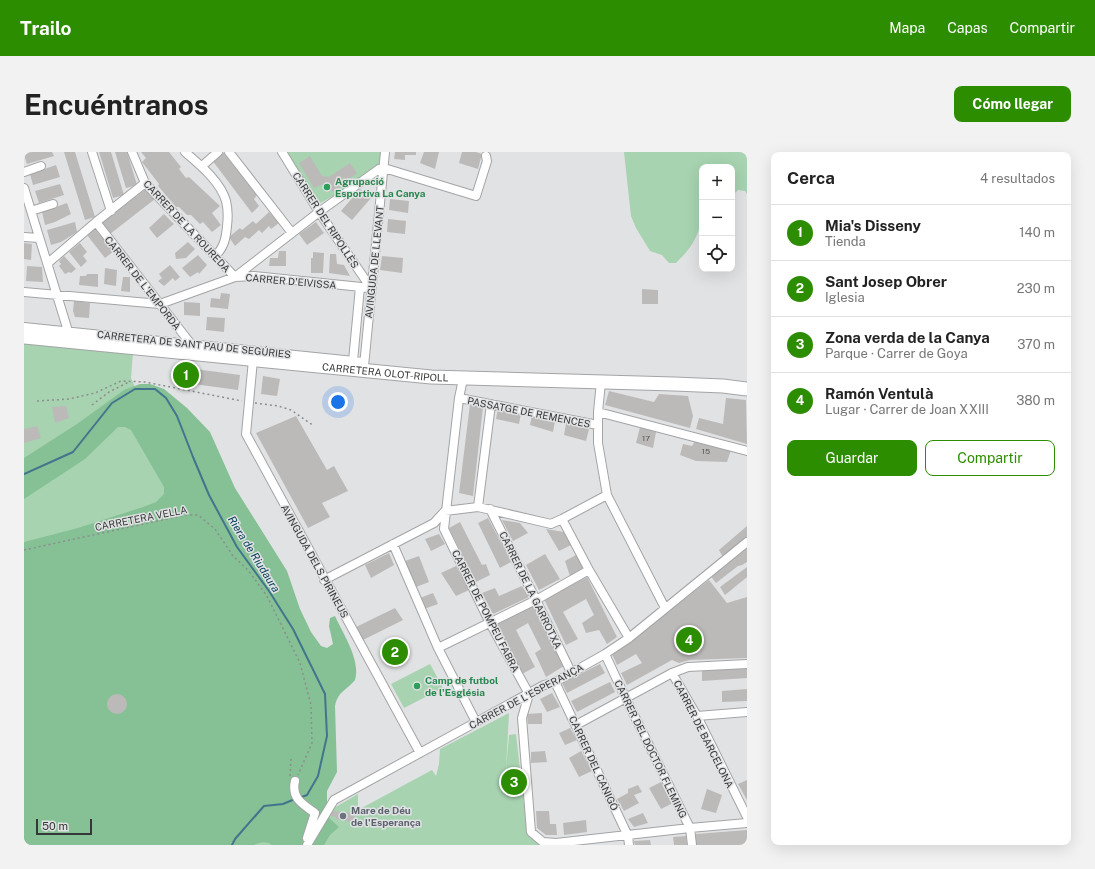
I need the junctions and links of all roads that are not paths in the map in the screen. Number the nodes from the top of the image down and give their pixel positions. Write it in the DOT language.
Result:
graph roads {
  1 [pos="92,152"];
  2 [pos="132,152"];
  3 [pos="184,152"];
  4 [pos="218,152"];
  5 [pos="229,152"];
  6 [pos="282,152"];
  7 [pos="385,152"];
  8 [pos="486,156"];
  9 [pos="41,166"];
  10 [pos="202,166"];
  11 [pos="384,168"];
  12 [pos="24,172"];
  13 [pos="145,184"];
  14 [pos="24,188"];
  15 [pos="53,204"];
  16 [pos="31,211"];
  17 [pos="110,211"];
  18 [pos="319,212"];
  19 [pos="96,222"];
  20 [pos="292,233"];
  21 [pos="24,237"];
  22 [pos="40,238"];
  23 [pos="215,256"];
  24 [pos="48,263"];
  25 [pos="235,277"];
  26 [pos="360,286"];
  27 [pos="371,288"];
  28 [pos="24,292"];
  29 [pos="58,295"];
  30 [pos="160,304"];
  31 [pos="24,327"];
  32 [pos="68,331"];
  33 [pos="24,337"];
  34 [pos="191,344"];
  35 [pos="254,360"];
  36 [pos="353,361"];
  37 [pos="364,367"];
  38 [pos="463,379"];
  39 [pos="601,382"];
  40 [pos="747,389"];
  41 [pos="459,398"];
  42 [pos="491,404"];
  43 [pos="598,412"];
  44 [pos="598,425"];
  45 [pos="747,451"];
  46 [pos="607,495"];
  47 [pos="478,507"];
  48 [pos="490,509"];
  49 [pos="445,511"];
  50 [pos="562,519"];
  51 [pos="747,542"];
  52 [pos="393,544"];
  53 [pos="589,570"];
  54 [pos="324,580"];
  55 [pos="536,600"];
  56 [pos="665,608"];
  57 [pos="490,623"];
  58 [pos="629,638"];
  59 [pos="438,648"];
  60 [pos="605,654"];
  61 [pos="747,664"];
  62 [pos="571,672"];
  63 [pos="672,673"];
  64 [pos="555,682"];
  65 [pos="529,694"];
  66 [pos="626,699"];
  67 [pos="747,712"];
  68 [pos="696,716"];
  69 [pos="476,722"];
  70 [pos="576,725"];
  71 [pos="420,753"];
  72 [pos="294,787"];
  73 [pos="747,817"];
  74 [pos="747,824"];
  75 [pos="690,828"];
  76 [pos="628,836"];
  77 [pos="306,845"];
  78 [pos="629,845"];
  79 [pos="692,845"];
  1 -- 17 [label="street"];
  2 -- 13 [label="street, CARRER DE LA ROUREDA"];
  3 -- 10 [label="street"];
  4 -- 10 [label="street"];
  5 -- 20 [label="street"];
  6 -- 18 [label="street, CARRER DEL RIPOLLÈS"];
  7 -- 11 [label="street, AVINGUDA DE LLEVANT"];
  8 -- 11 [label="street"];
  9 -- 12 [label="street"];
  10 -- 23 [label="street"];
  11 -- 18 [label="street"];
  11 -- 27 [label="street, AVINGUDA DE LLEVANT"];
  13 -- 17 [label="street"];
  13 -- 23 [label="street, CARRER DE LA ROUREDA"];
  14 -- 16 [label="street"];
  15 -- 16 [label="street"];
  16 -- 22 [label="street"];
  17 -- 19 [label="street"];
  18 -- 20 [label="street"];
  18 -- 27 [label="street, CARRER DEL RIPOLLÈS"];
  19 -- 24 [label="street"];
  19 -- 30 [label="street, CARRER DE L'EMPORDÀ"];
  20 -- 25 [label="street"];
  21 -- 22 [label="street"];
  22 -- 24 [label="street"];
  23 -- 25 [label="street, CARRER DE LA ROUREDA"];
  24 -- 29 [label="street"];
  25 -- 26 [label="street, CARRER D'EIVISSA"];
  25 -- 30 [label="street, CARRER D'EIVISSA"];
  26 -- 27 [label="street, CARRER D'EIVISSA"];
  26 -- 36 [label="street, AVINGUDA DE LLEVANT"];
  27 -- 37 [label="street, AVINGUDA DE LLEVANT"];
  28 -- 29 [label="street, CARRER D'EIVISSA"];
  29 -- 30 [label="street, CARRER D'EIVISSA"];
  29 -- 32 [label="street"];
  30 -- 34 [label="street, CARRER DE L'EMPORDÀ"];
  31 -- 32 [label="street, CARRETERA DE SANT PAU DE SEGÚRIES"];
  32 -- 34 [label="street, CARRETERA DE SANT PAU DE SEGÚRIES"];
  33 -- 35 [label="main road, CARRETERA OLOT-RIPOLL"];
  34 -- 36 [label="street, CARRETERA DE SANT PAU DE SEGÚRIES"];
  35 -- 37 [label="main road, CARRETERA OLOT-RIPOLL"];
  35 -- 54 [label="street, AVINGUDA DELS PIRINEUS"];
  36 -- 37 [label="street, CARRETERA DE SANT PAU DE SEGÚRIES"];
  37 -- 38 [label="main road, CARRETERA OLOT-RIPOLL"];
  38 -- 39 [label="main road, CARRETERA OLOT-RIPOLL"];
  38 -- 41 [label="street"];
  39 -- 40 [label="main road, CARRETERA OLOT-RIPOLL"];
  39 -- 43 [label="street"];
  41 -- 42 [label="street, PASSATGE DE REMENCES"];
  41 -- 49 [label="street"];
  42 -- 44 [label="street, PASSATGE DE REMENCES"];
  42 -- 47 [label="street"];
  43 -- 44 [label="street"];
  43 -- 45 [label="street"];
  44 -- 46 [label="street"];
  46 -- 50 [label="street"];
  46 -- 56 [label="street"];
  47 -- 48 [label="street"];
  47 -- 49 [label="street"];
  48 -- 50 [label="street"];
  48 -- 55 [label="street, CARRER DE LA GARROTXA"];
  49 -- 52 [label="street"];
  49 -- 57 [label="street, CARRER DE POMPEU FABRA"];
  50 -- 53 [label="street"];
  51 -- 56 [label="street, CARRER DE L'ESPERANÇA"];
  52 -- 54 [label="street"];
  52 -- 59 [label="street"];
  53 -- 55 [label="street"];
  53 -- 58 [label="street"];
  54 -- 71 [label="street, AVINGUDA DELS PIRINEUS"];
  55 -- 57 [label="street"];
  55 -- 62 [label="street, CARRER DE LA GARROTXA"];
  56 -- 58 [label="street, CARRER DE L'ESPERANÇA"];
  57 -- 59 [label="street"];
  57 -- 65 [label="street, CARRER DE POMPEU FABRA"];
  58 -- 60 [label="street, CARRER DE L'ESPERANÇA"];
  59 -- 69 [label="street"];
  60 -- 62 [label="street, CARRER DE L'ESPERANÇA"];
  60 -- 66 [label="street, CARRER DEL DOCTOR FLEMING"];
  61 -- 63 [label="street"];
  62 -- 64 [label="street, CARRER DE L'ESPERANÇA"];
  63 -- 66 [label="street"];
  63 -- 68 [label="street, CARRER DE BARCELONA"];
  64 -- 65 [label="street, CARRER DE L'ESPERANÇA"];
  64 -- 70 [label="street, CARRER DEL CANIGÓ"];
  65 -- 69 [label="street, CARRER DE L'ESPERANÇA"];
  65 -- 76 [label="street"];
  66 -- 70 [label="street"];
  66 -- 75 [label="street, CARRER DEL DOCTOR FLEMING"];
  67 -- 68 [label="street"];
  68 -- 73 [label="street, CARRER DE BARCELONA"];
  69 -- 71 [label="street, CARRER DE L'ESPERANÇA"];
  70 -- 76 [label="street, CARRER DEL CANIGÓ"];
  71 -- 77 [label="street, CARRER DE L'ESPERANÇA"];
  72 -- 77 [label="street"];
  74 -- 75 [label="street"];
  75 -- 76 [label="street"];
  75 -- 79 [label="street, CARRER DEL DOCTOR FLEMING"];
  76 -- 78 [label="street, CARRER DEL CANIGÓ"];
}
